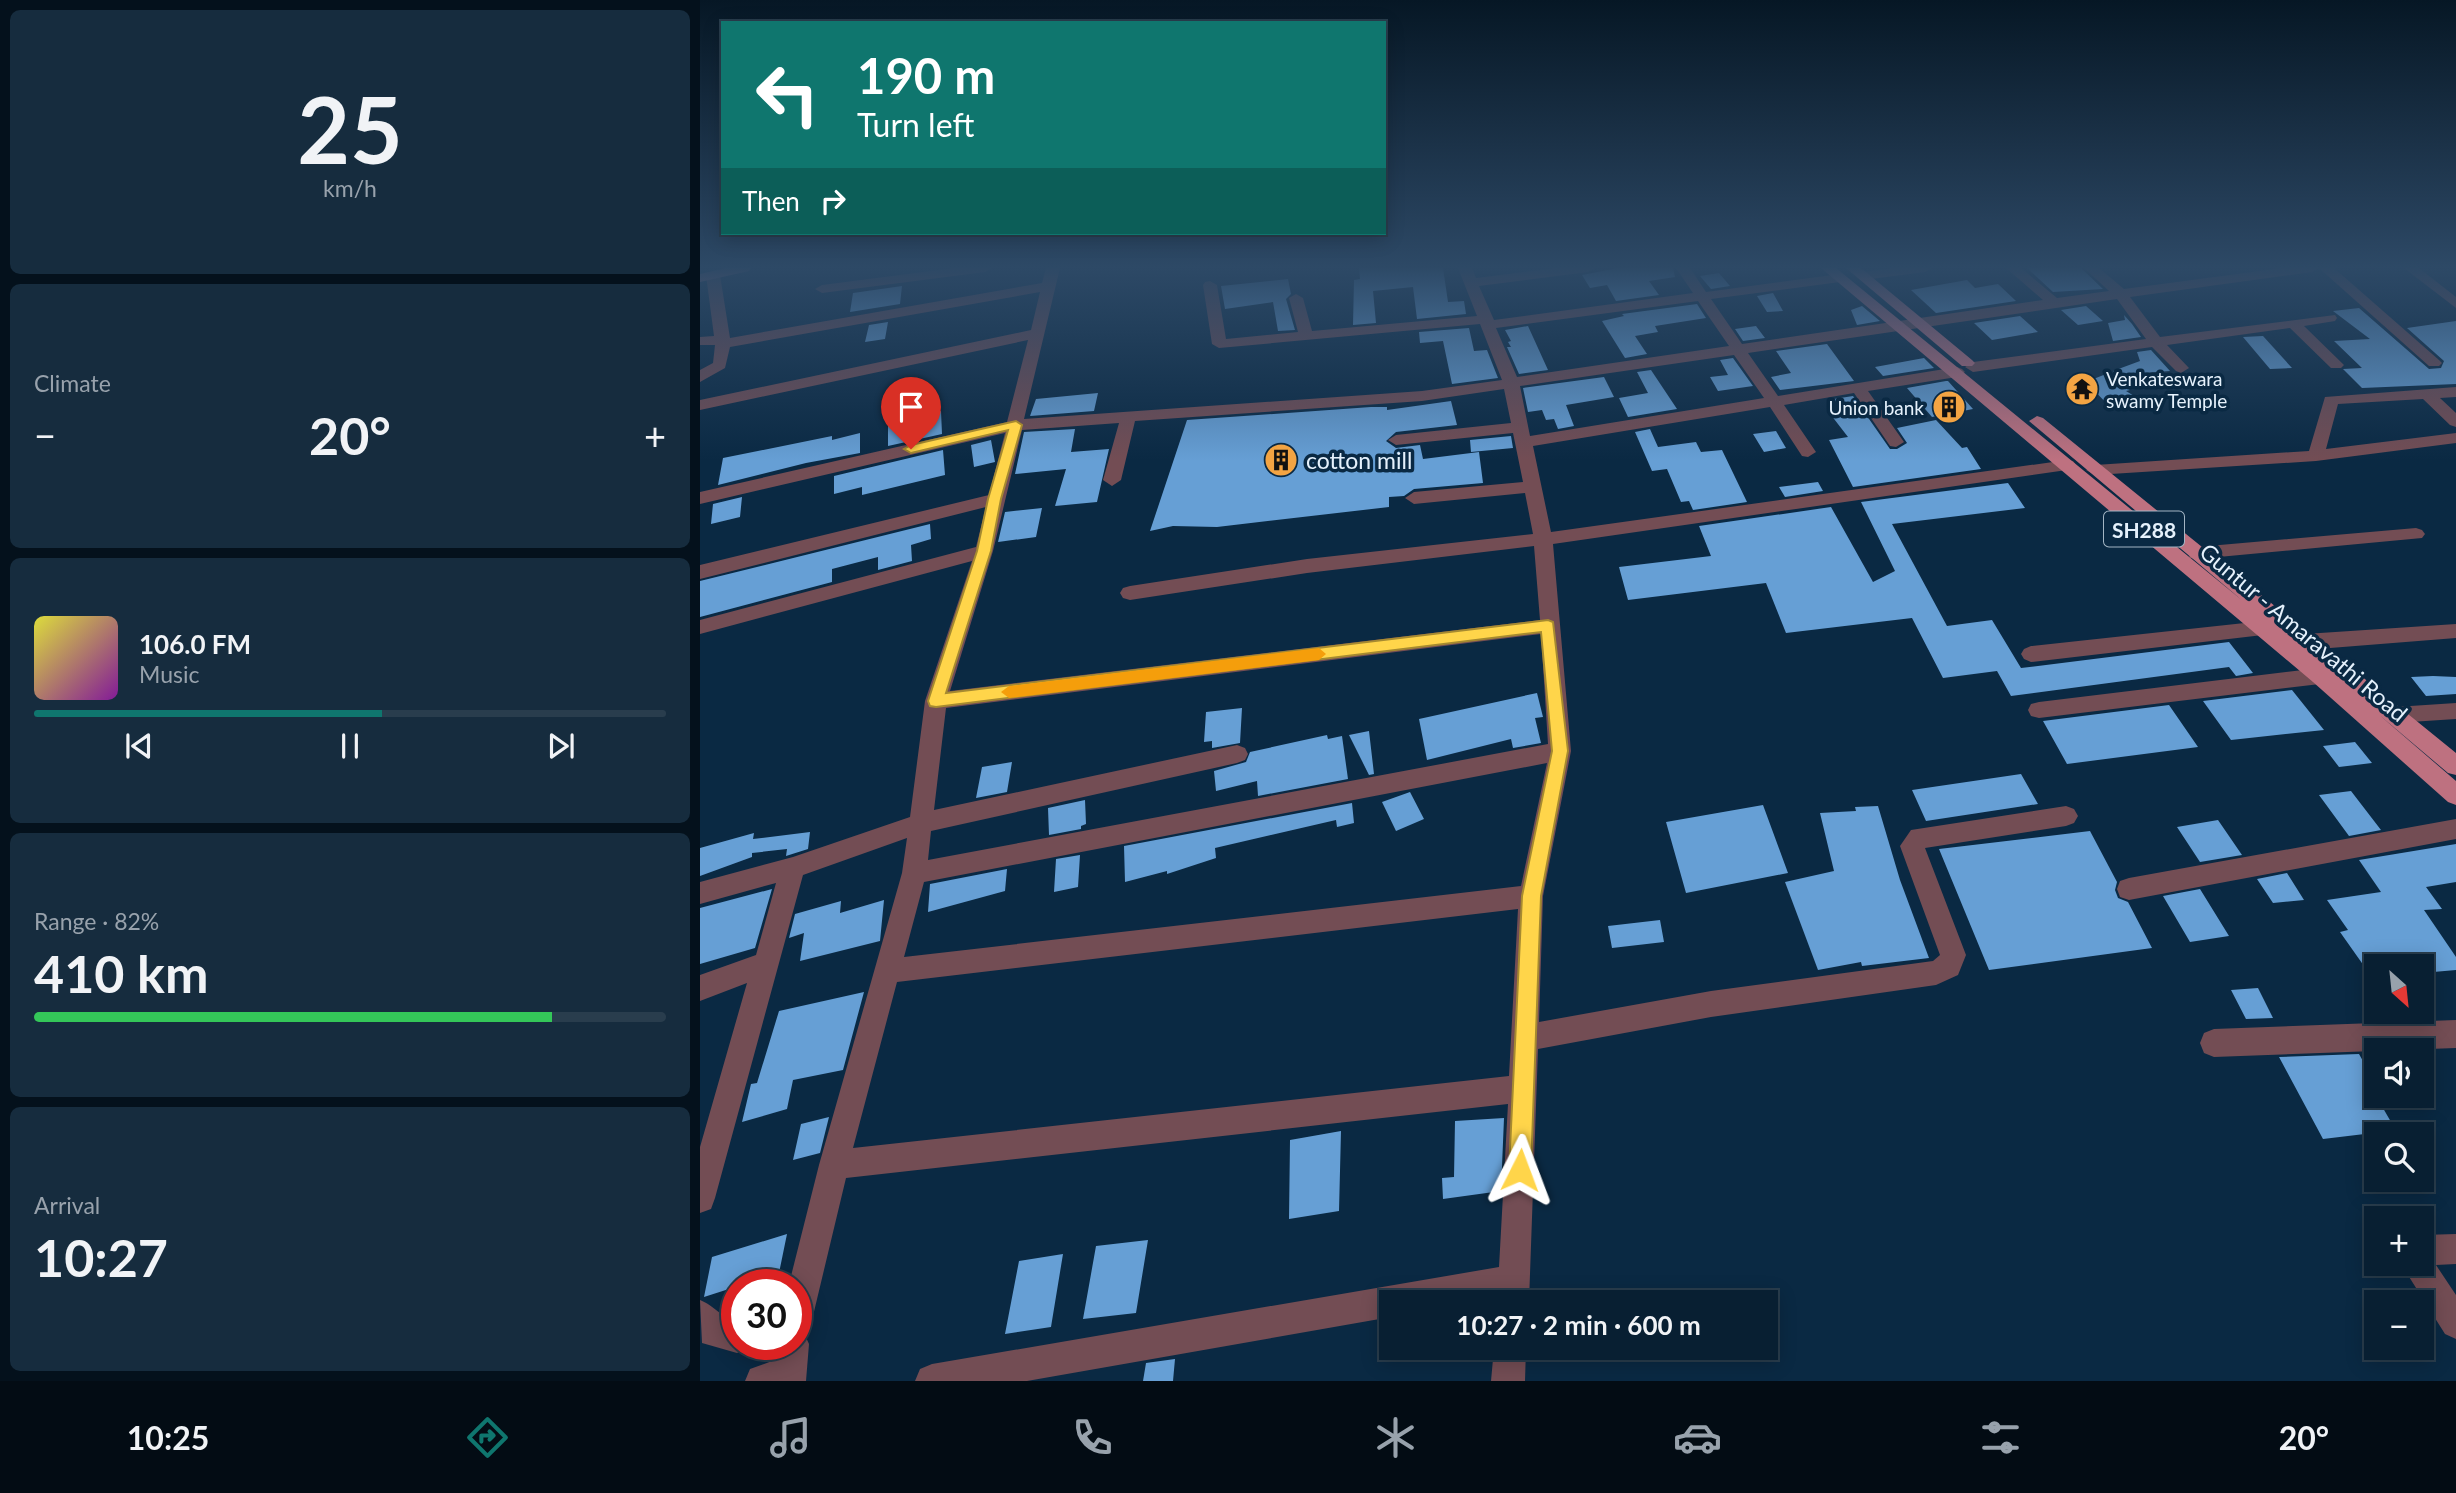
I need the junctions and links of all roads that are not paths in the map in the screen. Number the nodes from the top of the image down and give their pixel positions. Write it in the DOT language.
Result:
graph roads {
  1 [pos="720,332"];
  2 [pos="770,332"];
  3 [pos="1217,332"];
  4 [pos="1305,332"];
  5 [pos="1352,332"];
  6 [pos="1492,332"];
  7 [pos="1728,332"];
  8 [pos="1855,332"];
  9 [pos="1908,332"];
  10 [pos="1928,332"];
  11 [pos="2149,332"];
  12 [pos="2225,332"];
  13 [pos="2303,332"];
  14 [pos="2399,332"];
  15 [pos="1038,333"];
  16 [pos="1306,336"];
  17 [pos="700,341"];
  18 [pos="722,342"];
  19 [pos="2156,342"];
  20 [pos="1739,350"];
  21 [pos="2434,363"];
  22 [pos="2336,365"];
  23 [pos="2181,368"];
  24 [pos="1965,370"];
  25 [pos="700,377"];
  26 [pos="1511,383"];
  27 [pos="1858,388"];
  28 [pos="2456,392"];
  29 [pos="2427,394"];
  30 [pos="1774,404"];
  31 [pos="700,405"];
  32 [pos="1129,415"];
  33 [pos="2456,422"];
  34 [pos="1016,425"];
  35 [pos="1523,435"];
  36 [pos="2456,438"];
  37 [pos="1395,440"];
  38 [pos="1896,442"];
  39 [pos="1808,452"];
  40 [pos="2316,456"];
  41 [pos="2067,465"];
  42 [pos="2095,470"];
  43 [pos="1112,481"];
  44 [pos="1533,486"];
  45 [pos="700,498"];
  46 [pos="1414,498"];
  47 [pos="995,499"];
  48 [pos="2416,534"];
  49 [pos="1543,539"];
  50 [pos="984,551"];
  51 [pos="2197,553"];
  52 [pos="700,572"];
  53 [pos="1130,593"];
  54 [pos="1548,626"];
  55 [pos="700,627"];
  56 [pos="2263,628"];
  57 [pos="2456,631"];
  58 [pos="2305,642"];
  59 [pos="2031,654"];
  60 [pos="2320,676"];
  61 [pos="936,701"];
  62 [pos="2039,710"];
  63 [pos="2456,711"];
  64 [pos="2395,715"];
  65 [pos="1560,751"];
  66 [pos="1237,754"];
  67 [pos="2456,766"];
  68 [pos="2456,794"];
  69 [pos="2066,816"];
  70 [pos="920,823"];
  71 [pos="2456,829"];
  72 [pos="793,869"];
  73 [pos="914,873"];
  74 [pos="2129,889"];
  75 [pos="700,893"];
  76 [pos="1531,896"];
  77 [pos="766,964"];
  78 [pos="888,971"];
  79 [pos="700,988"];
  80 [pos="2456,1034"];
  81 [pos="1526,1038"];
  82 [pos="2214,1043"];
  83 [pos="1524,1088"];
  84 [pos="834,1165"];
  85 [pos="700,1198"];
  86 [pos="2456,1249"];
  87 [pos="2434,1250"];
  88 [pos="809,1269"];
  89 [pos="2425,1276"];
  90 [pos="1514,1290"];
  91 [pos="1379,1312"];
  92 [pos="700,1316"];
  93 [pos="2456,1323"];
  94 [pos="721,1334"];
  95 [pos="1509,1360"];
  96 [pos="932,1381"];
  97 [pos="1508,1381"];
  1 -- 18 [label="street"];
  2 -- 18 [label="street"];
  3 -- 16 [label="street"];
  4 -- 16 [label="street"];
  5 -- 16 [label="street"];
  6 -- 26 [label="street"];
  7 -- 20 [label="street"];
  8 -- 20 [label="street"];
  9 -- 24 [label="main road, Guntur - Amaravathi Road / SH288"];
  10 -- 24 [label="main road, Guntur - Amaravathi Road / SH288"];
  11 -- 19 [label="street"];
  12 -- 19 [label="street"];
  13 -- 22 [label="street"];
  14 -- 21 [label="street"];
  15 -- 31 [label="street"];
  15 -- 34 [label="street"];
  17 -- 18 [label="street"];
  18 -- 25 [label="street"];
  19 -- 23 [label="street"];
  19 -- 24 [label="street"];
  20 -- 26 [label="street"];
  20 -- 30 [label="street"];
  24 -- 27 [label="street"];
  24 -- 41 [label="main road, Guntur - Amaravathi Road / SH288"];
  24 -- 42 [label="main road, Guntur - Amaravathi Road / SH288"];
  26 -- 32 [label="street"];
  26 -- 35 [label="street"];
  27 -- 30 [label="street"];
  27 -- 38 [label="street"];
  28 -- 29 [label="street"];
  29 -- 33 [label="street"];
  29 -- 40 [label="street"];
  30 -- 35 [label="street"];
  30 -- 39 [label="street"];
  32 -- 34 [label="street"];
  32 -- 43 [label="street"];
  34 -- 45 [label="street"];
  34 -- 47 [label="street"];
  35 -- 37 [label="street"];
  35 -- 44 [label="street"];
  36 -- 40 [label="street"];
  40 -- 42 [label="street"];
  41 -- 49 [label="street"];
  41 -- 56 [label="main road, Guntur - Amaravathi Road / SH288"];
  42 -- 51 [label="main road, Guntur - Amaravathi Road / SH288"];
  44 -- 46 [label="street"];
  44 -- 49 [label="street"];
  47 -- 50 [label="street"];
  47 -- 52 [label="street"];
  48 -- 51 [label="street"];
  49 -- 53 [label="street"];
  49 -- 54 [label="street"];
  50 -- 55 [label="street"];
  50 -- 61 [label="street"];
  51 -- 58 [label="main road, Guntur - Amaravathi Road / SH288"];
  54 -- 61 [label="street"];
  54 -- 65 [label="street"];
  56 -- 59 [label="street"];
  56 -- 60 [label="main road, Guntur - Amaravathi Road / SH288"];
  57 -- 58 [label="street"];
  58 -- 64 [label="main road, Guntur - Amaravathi Road / SH288"];
  60 -- 62 [label="street"];
  60 -- 68 [label="main road, Guntur - Amaravathi Road / SH288"];
  61 -- 70 [label="street"];
  63 -- 64 [label="street"];
  64 -- 67 [label="main road, Guntur - Amaravathi Road / SH288"];
  65 -- 73 [label="street"];
  65 -- 76 [label="street"];
  66 -- 70 [label="street"];
  69 -- 81 [label="street"];
  70 -- 72 [label="street"];
  70 -- 73 [label="street"];
  71 -- 74 [label="street"];
  72 -- 75 [label="street"];
  72 -- 77 [label="street"];
  73 -- 78 [label="street"];
  76 -- 78 [label="street"];
  76 -- 81 [label="street"];
  77 -- 79 [label="street"];
  77 -- 85 [label="street"];
  78 -- 84 [label="street"];
  80 -- 82 [label="street"];
  81 -- 83 [label="street"];
  83 -- 84 [label="street"];
  83 -- 90 [label="street"];
  84 -- 88 [label="street"];
  86 -- 87 [label="street"];
  89 -- 93 [label="street"];
  91 -- 96 [label="street"];
  92 -- 94 [label="street"];
  95 -- 97 [label="street"];
}
